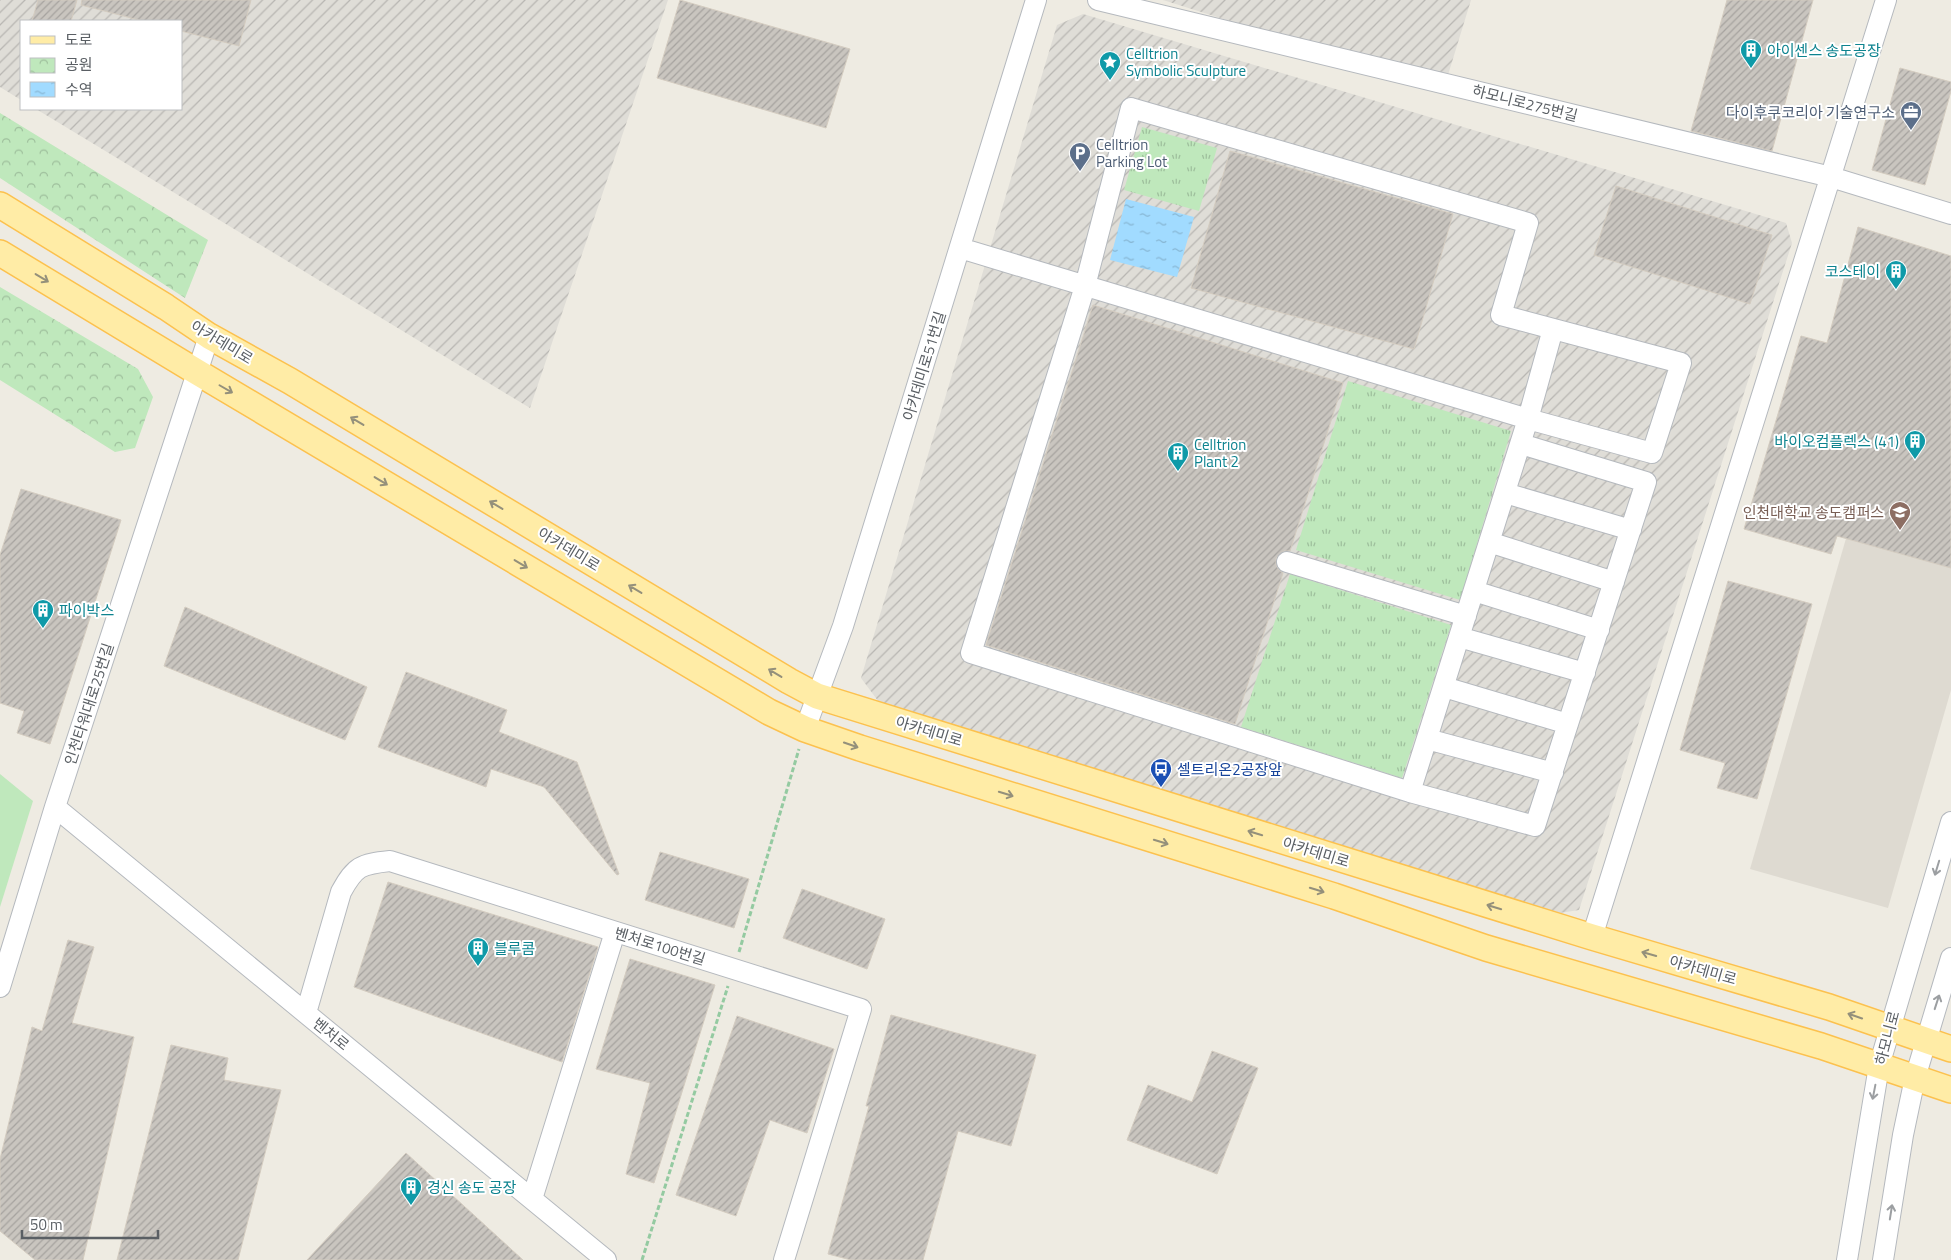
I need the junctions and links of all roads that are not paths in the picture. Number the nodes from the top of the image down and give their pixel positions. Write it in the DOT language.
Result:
graph roads {
  1 [pos="1036,0"];
  2 [pos="1098,0"];
  3 [pos="1886,0"];
  4 [pos="1831,177"];
  5 [pos="0,206"];
  6 [pos="1951,214"];
  7 [pos="960,248"];
  8 [pos="0,253"];
  9 [pos="1085,286"];
  10 [pos="1553,329"];
  11 [pos="209,336"];
  12 [pos="197,372"];
  13 [pos="1528,419"];
  14 [pos="1520,444"];
  15 [pos="1505,493"];
  16 [pos="1631,530"];
  17 [pos="1489,542"];
  18 [pos="1287,562"];
  19 [pos="1614,582"];
  20 [pos="1474,590"];
  21 [pos="1466,616"];
  22 [pos="1599,630"];
  23 [pos="1459,637"];
  24 [pos="1585,673"];
  25 [pos="1444,687"];
  26 [pos="817,696"];
  27 [pos="1568,724"];
  28 [pos="805,729"];
  29 [pos="1427,739"];
  30 [pos="1553,773"];
  31 [pos="1410,792"];
  32 [pos="55,807"];
  33 [pos="1951,822"];
  34 [pos="616,932"];
  35 [pos="1592,937"];
  36 [pos="1951,958"];
  37 [pos="0,987"];
  38 [pos="306,1013"];
  39 [pos="1889,1028"];
  40 [pos="1925,1040"];
  41 [pos="1951,1048"];
  42 [pos="1879,1066"];
  43 [pos="1915,1078"];
  44 [pos="1951,1090"];
  45 [pos="532,1199"];
  46 [pos="606,1260"];
  47 [pos="784,1260"];
  48 [pos="1847,1260"];
  49 [pos="1883,1260"];
  1 -- 7 [label="street, 아카데미로51번길"];
  2 -- 4 [label="street, 하모니로275번길"];
  3 -- 4 [label="street"];
  4 -- 6 [label="street, 하모니로275번길"];
  4 -- 35 [label="street"];
  5 -- 11 [label="main road, 아카데미로"];
  7 -- 9 [label="street"];
  7 -- 26 [label="street, 아카데미로51번길"];
  8 -- 12 [label="main road, one-way"];
  9 -- 10 [label="street"];
  9 -- 13 [label="street"];
  9 -- 31 [label="street"];
  10 -- 13 [label="street"];
  10 -- 13 [label="street"];
  11 -- 12 [label="street, 인천타워대로25번길"];
  26 -- 11 [label="main road, 아카데미로, one-way"];
  12 -- 28 [label="main road, one-way"];
  12 -- 32 [label="street, 인천타워대로25번길"];
  13 -- 14 [label="street"];
  14 -- 15 [label="street"];
  14 -- 16 [label="street"];
  15 -- 16 [label="street"];
  15 -- 17 [label="street"];
  16 -- 19 [label="street"];
  17 -- 19 [label="street"];
  17 -- 20 [label="street"];
  18 -- 21 [label="street"];
  19 -- 22 [label="street"];
  20 -- 21 [label="street"];
  20 -- 22 [label="street"];
  21 -- 23 [label="street"];
  22 -- 24 [label="street"];
  23 -- 24 [label="street"];
  23 -- 25 [label="street"];
  24 -- 27 [label="street"];
  25 -- 27 [label="street"];
  25 -- 29 [label="street"];
  26 -- 28 [label="street, 아카데미로51번길"];
  35 -- 26 [label="main road, 아카데미로, one-way"];
  27 -- 30 [label="street"];
  28 -- 42 [label="main road, one-way"];
  29 -- 30 [label="street"];
  29 -- 31 [label="street"];
  30 -- 31 [label="street"];
  32 -- 37 [label="street, 인천타워대로25번길"];
  32 -- 38 [label="street, 벤처로"];
  33 -- 39 [label="street, 하모니로, one-way"];
  34 -- 38 [label="street, 벤처로100번길"];
  34 -- 45 [label="street"];
  34 -- 47 [label="street, 벤처로100번길"];
  39 -- 35 [label="main road, 아카데미로, one-way"];
  40 -- 36 [label="street, one-way"];
  38 -- 45 [label="street, 벤처로"];
  39 -- 40 [label="main road, 아카데미로"];
  39 -- 42 [label="street, 하모니로"];
  40 -- 41 [label="main road, 아카데미로"];
  40 -- 43 [label="street"];
  42 -- 43 [label="main road"];
  42 -- 48 [label="street, 하모니로, one-way"];
  43 -- 44 [label="main road"];
  49 -- 43 [label="street, one-way"];
  45 -- 46 [label="street, 벤처로"];
}
